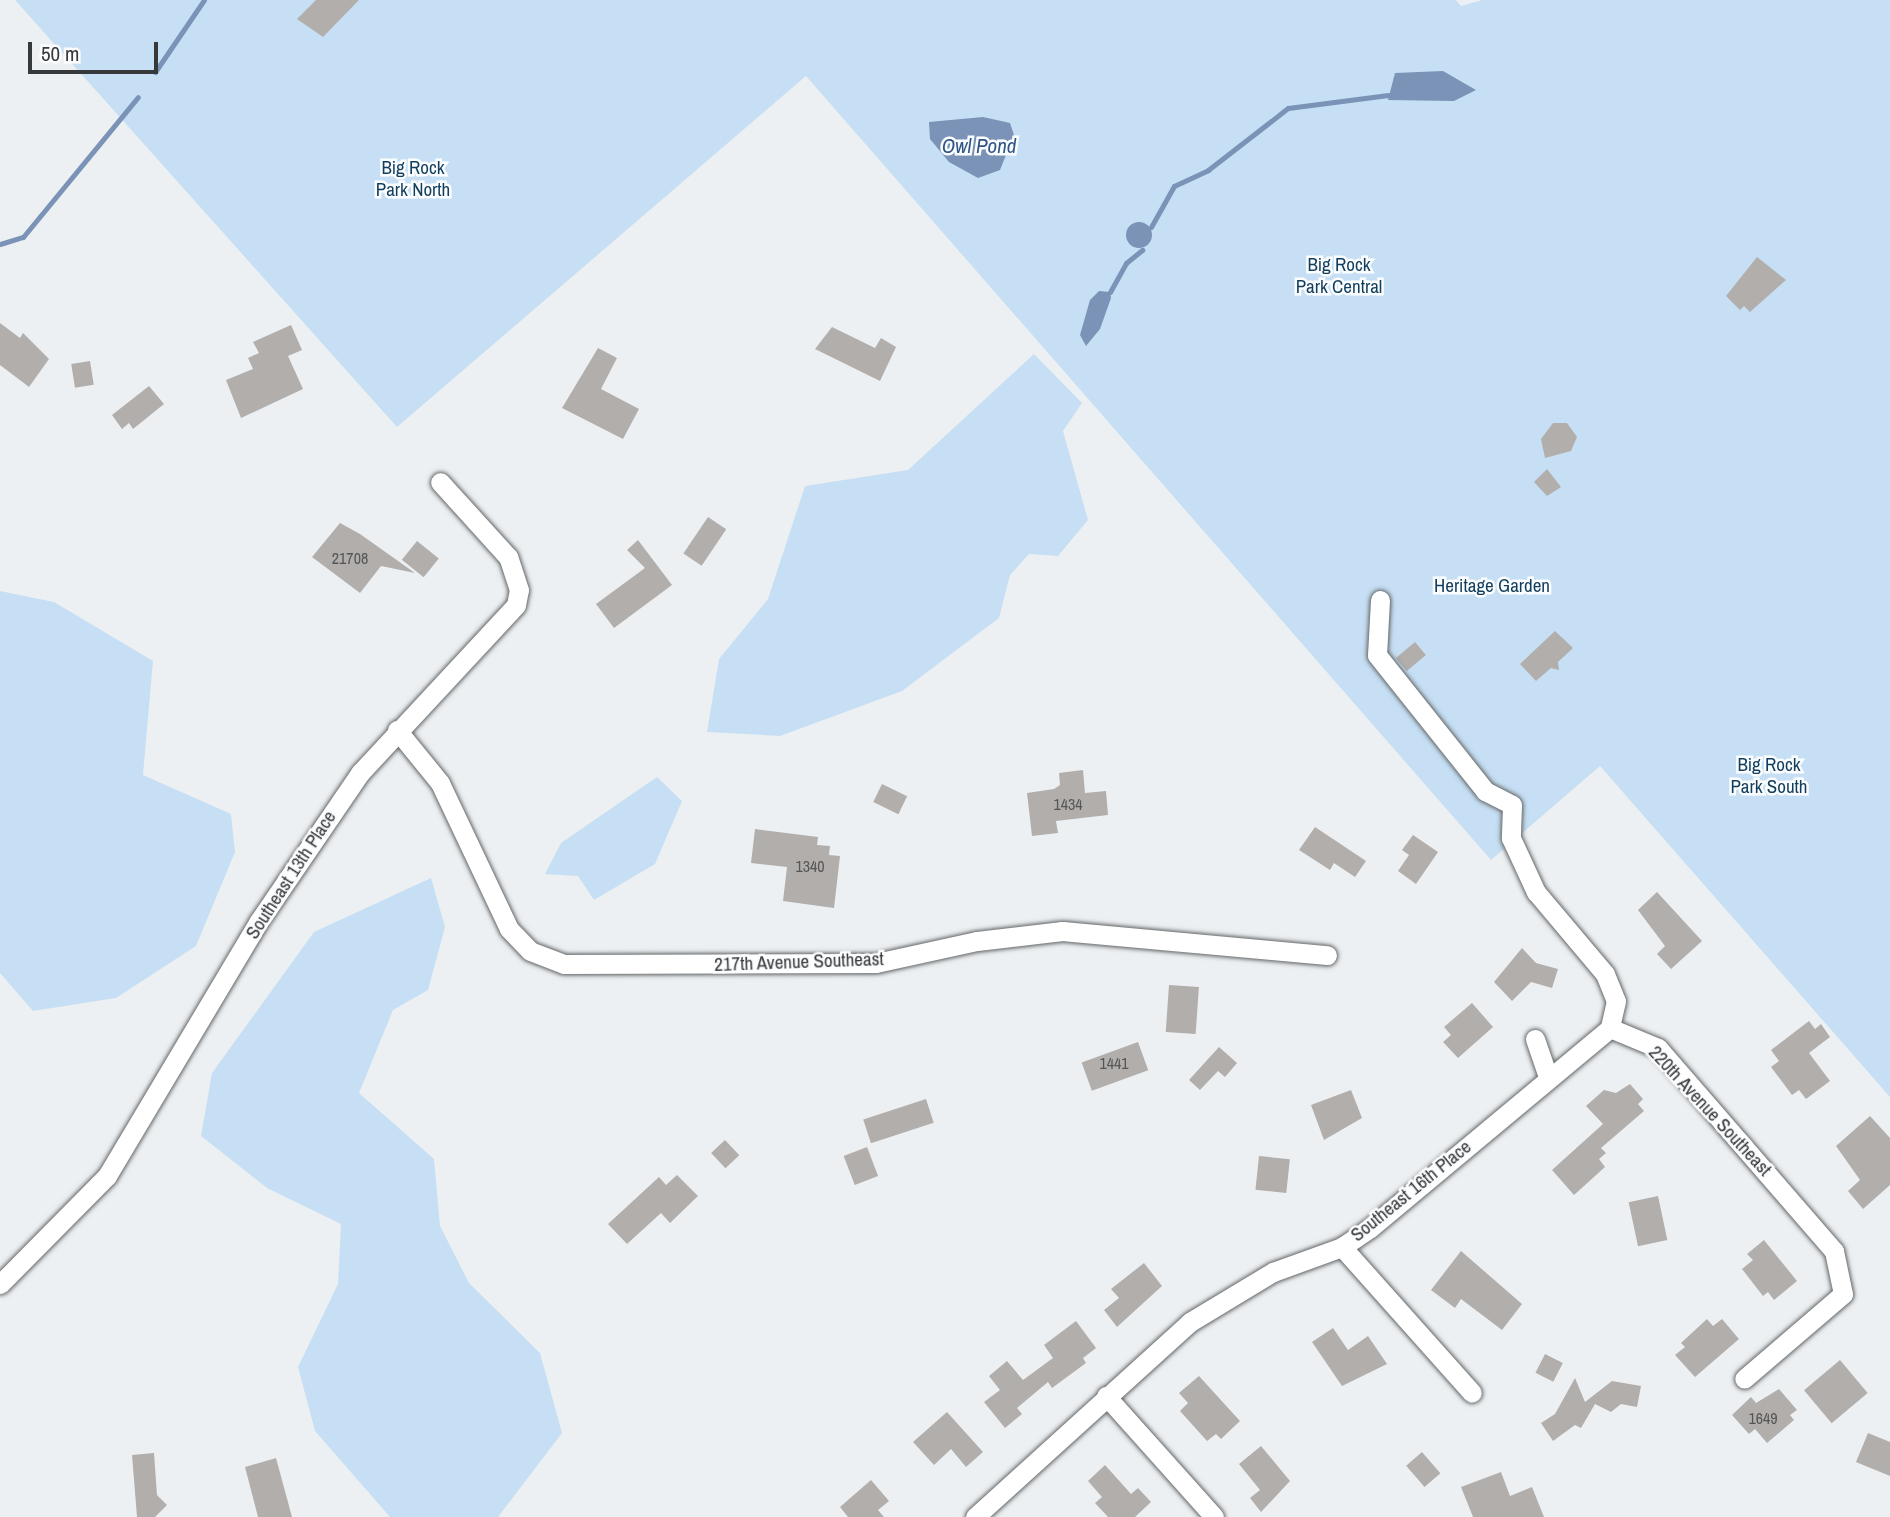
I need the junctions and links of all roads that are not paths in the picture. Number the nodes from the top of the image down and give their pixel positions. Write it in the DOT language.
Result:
graph roads {
  1 [pos="440,482"];
  2 [pos="1380,600"];
  3 [pos="397,730"];
  4 [pos="1327,955"];
  5 [pos="1609,1028"];
  6 [pos="1535,1039"];
  7 [pos="1548,1076"];
  8 [pos="1342,1247"];
  9 [pos="0,1284"];
  10 [pos="1744,1380"];
  11 [pos="1472,1393"];
  12 [pos="1106,1396"];
  13 [pos="975,1517"];
  14 [pos="1214,1517"];
  1 -- 3 [label="street, Southeast 13th Place"];
  2 -- 5 [label="street"];
  3 -- 4 [label="street, 217th Avenue Southeast"];
  3 -- 9 [label="street, Southeast 13th Place"];
  5 -- 7 [label="street, Southeast 16th Place"];
  5 -- 10 [label="street, 220th Avenue Southeast"];
  6 -- 7 [label="street"];
  7 -- 8 [label="street, Southeast 16th Place"];
  8 -- 11 [label="street"];
  8 -- 12 [label="street, Southeast 16th Place"];
  12 -- 13 [label="street, Southeast 16th Place"];
  12 -- 14 [label="street"];
}
